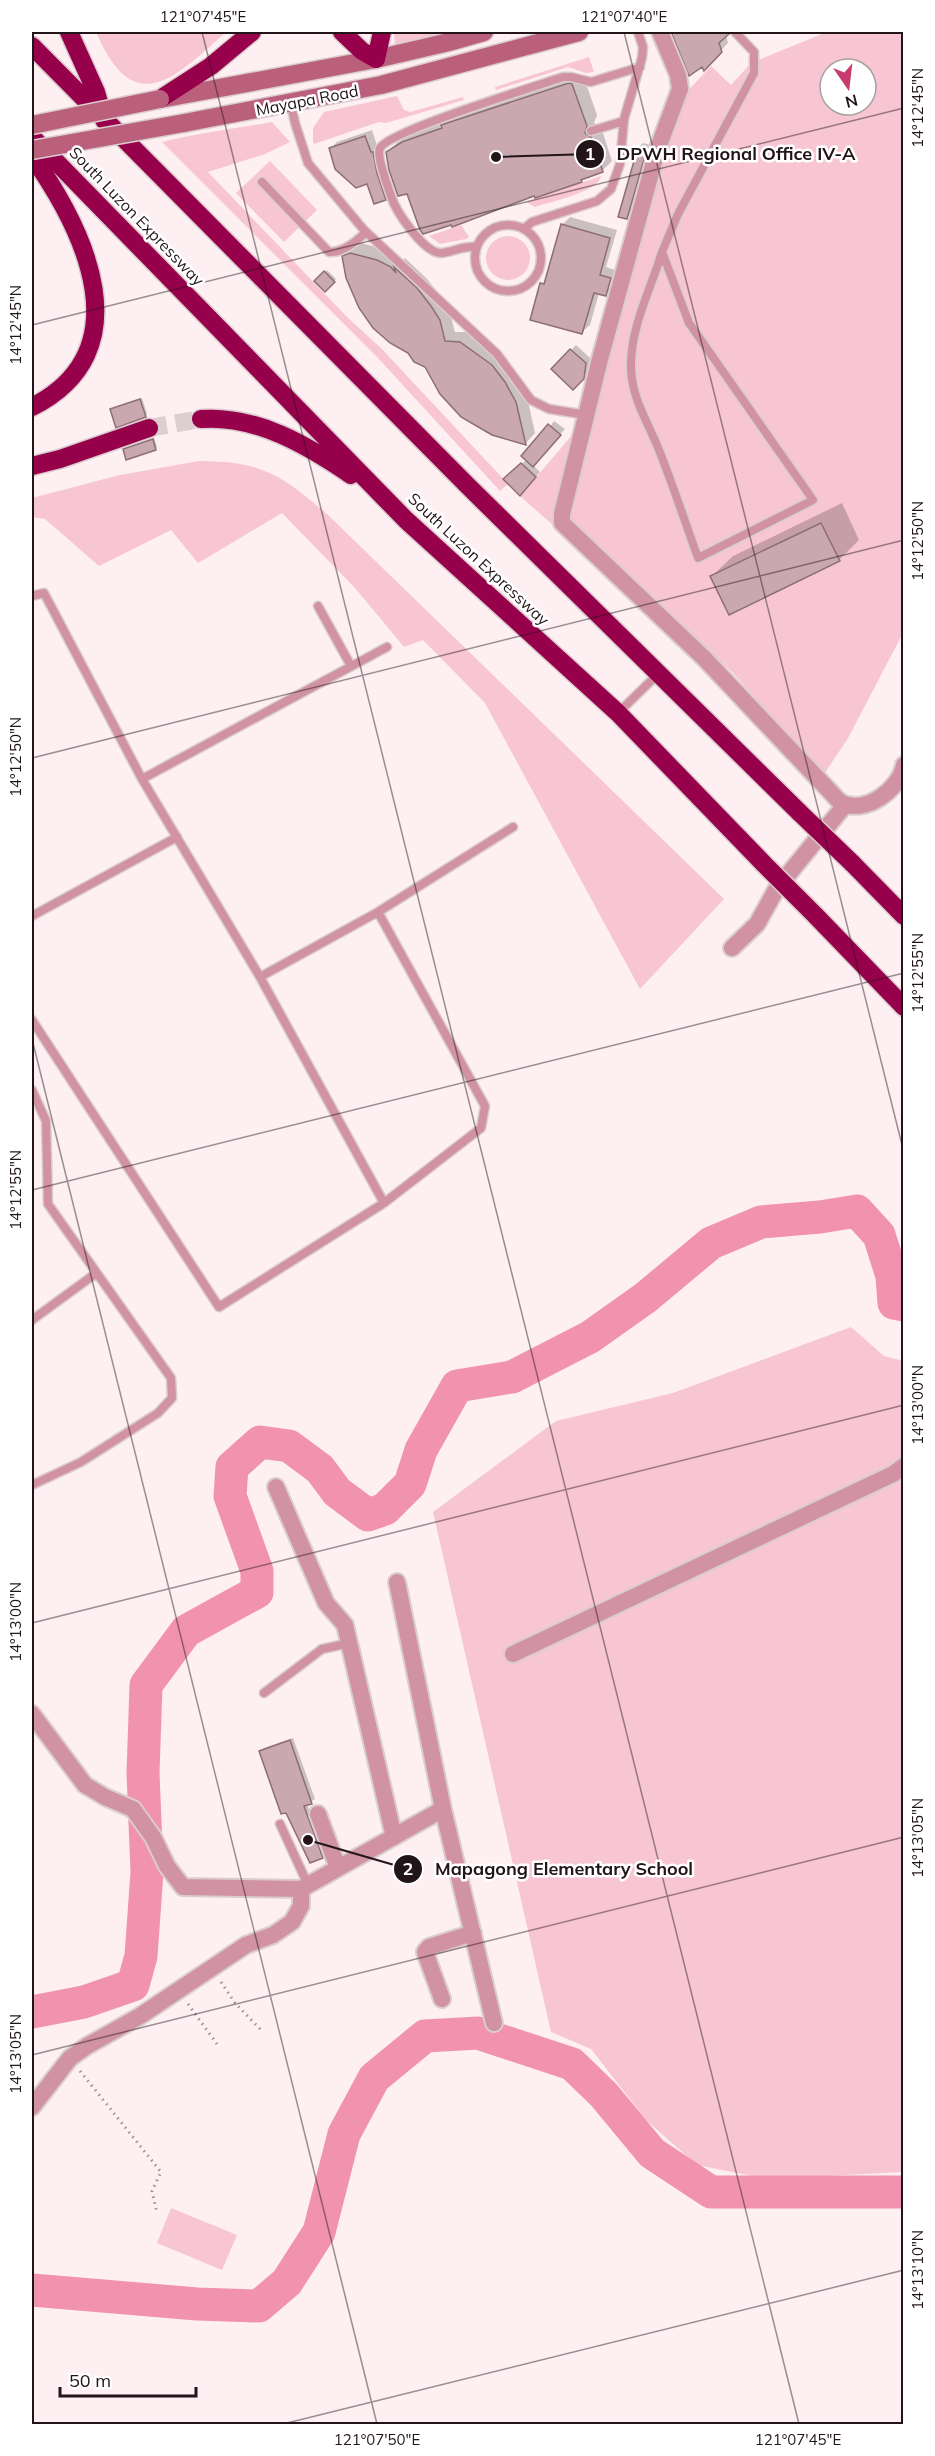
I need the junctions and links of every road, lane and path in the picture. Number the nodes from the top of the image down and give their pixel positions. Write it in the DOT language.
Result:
graph roads {
  1 [pos="69,32"];
  2 [pos="252,32"];
  3 [pos="342,32"];
  4 [pos="382,32"];
  5 [pos="484,32"];
  6 [pos="579,32"];
  7 [pos="638,32"];
  8 [pos="660,32"];
  9 [pos="735,32"];
  10 [pos="32,46"];
  11 [pos="376,59"];
  12 [pos="640,67"];
  13 [pos="381,85"];
  14 [pos="160,99"];
  15 [pos="291,104"];
  16 [pos="105,121"];
  17 [pos="624,121"];
  18 [pos="32,125"];
  19 [pos="591,131"];
  20 [pos="32,137"];
  21 [pos="32,150"];
  22 [pos="32,156"];
  23 [pos="261,182"];
  24 [pos="524,229"];
  25 [pos="366,232"];
  26 [pos="477,247"];
  27 [pos="662,252"];
  28 [pos="32,406"];
  29 [pos="587,415"];
  30 [pos="201,419"];
  31 [pos="149,428"];
  32 [pos="32,466"];
  33 [pos="406,520"];
  34 [pos="32,596"];
  35 [pos="318,606"];
  36 [pos="387,647"];
  37 [pos="351,666"];
  38 [pos="658,674"];
  39 [pos="618,713"];
  40 [pos="903,765"];
  41 [pos="142,779"];
  42 [pos="845,805"];
  43 [pos="513,827"];
  44 [pos="177,837"];
  45 [pos="378,912"];
  46 [pos="32,916"];
  47 [pos="903,916"];
  48 [pos="732,948"];
  49 [pos="260,977"];
  50 [pos="903,1007"];
  51 [pos="32,1020"];
  52 [pos="32,1090"];
  53 [pos="384,1203"];
  54 [pos="95,1274"];
  55 [pos="32,1320"];
  56 [pos="903,1466"];
  57 [pos="32,1485"];
  58 [pos="276,1487"];
  59 [pos="397,1582"];
  60 [pos="350,1643"];
  61 [pos="513,1654"];
  62 [pos="264,1693"];
  63 [pos="32,1714"];
  64 [pos="443,1809"];
  65 [pos="318,1814"];
  66 [pos="280,1824"];
  67 [pos="394,1837"];
  68 [pos="338,1868"];
  69 [pos="304,1887"];
  70 [pos="473,1933"];
  71 [pos="211,1968"];
  72 [pos="178,1990"];
  73 [pos="442,1999"];
  74 [pos="494,2023"];
  75 [pos="262,2031"];
  76 [pos="217,2044"];
  77 [pos="70,2058"];
  78 [pos="32,2107"];
  79 [pos="157,2212"];
  1 -- 16 [label="highway"];
  2 -- 14 [label="highway"];
  3 -- 11 [label="highway"];
  4 -- 11 [label="highway"];
  5 -- 11 [label="main road, Mayapa Road"];
  6 -- 13 [label="main road, Mayapa Road"];
  7 -- 12 [label="lane"];
  8 -- 29 [label="street"];
  9 -- 27 [label="lane"];
  10 -- 16 [label="highway"];
  11 -- 13 [label="main road"];
  11 -- 14 [label="main road, Mayapa Road"];
  12 -- 17 [label="lane"];
  12 -- 26 [label="lane"];
  13 -- 15 [label="main road, Mayapa Road"];
  14 -- 18 [label="main road, Mayapa Road, bridge"];
  15 -- 21 [label="main road, Mayapa Road, bridge"];
  15 -- 25 [label="lane"];
  16 -- 38 [label="highway"];
  17 -- 19 [label="lane"];
  17 -- 24 [label="lane"];
  20 -- 33 [label="highway, South Luzon Expressway"];
  22 -- 28 [label="highway"];
  23 -- 25 [label="lane"];
  24 -- 26 [label="lane"];
  24 -- 26 [label="lane"];
  25 -- 29 [label="lane"];
  27 -- 27 [label="lane"];
  29 -- 42 [label="street"];
  30 -- 33 [label="highway"];
  31 -- 32 [label="highway"];
  33 -- 39 [label="highway, South Luzon Expressway"];
  34 -- 41 [label="lane"];
  35 -- 37 [label="lane"];
  36 -- 37 [label="lane"];
  37 -- 41 [label="lane"];
  38 -- 39 [label="lane"];
  38 -- 47 [label="highway, bridge"];
  39 -- 50 [label="highway, South Luzon Expressway, bridge"];
  40 -- 42 [label="street"];
  41 -- 44 [label="lane"];
  42 -- 48 [label="street"];
  43 -- 45 [label="lane"];
  44 -- 46 [label="lane"];
  44 -- 49 [label="lane"];
  45 -- 49 [label="lane"];
  45 -- 53 [label="lane"];
  49 -- 53 [label="lane"];
  51 -- 53 [label="lane"];
  52 -- 54 [label="lane"];
  54 -- 55 [label="lane"];
  54 -- 57 [label="lane"];
  56 -- 61 [label="street"];
  58 -- 60 [label="street"];
  59 -- 64 [label="street"];
  60 -- 62 [label="lane"];
  60 -- 67 [label="street"];
  63 -- 69 [label="street"];
  64 -- 67 [label="street"];
  64 -- 70 [label="street"];
  65 -- 68 [label="street"];
  66 -- 69 [label="lane"];
  67 -- 68 [label="street"];
  68 -- 69 [label="street"];
  69 -- 71 [label="street"];
  70 -- 73 [label="street"];
  70 -- 74 [label="street"];
  71 -- 72 [label="street"];
  71 -- 75 [label="path"];
  72 -- 76 [label="path"];
  72 -- 77 [label="street"];
  77 -- 78 [label="street"];
  77 -- 79 [label="path"];
}
